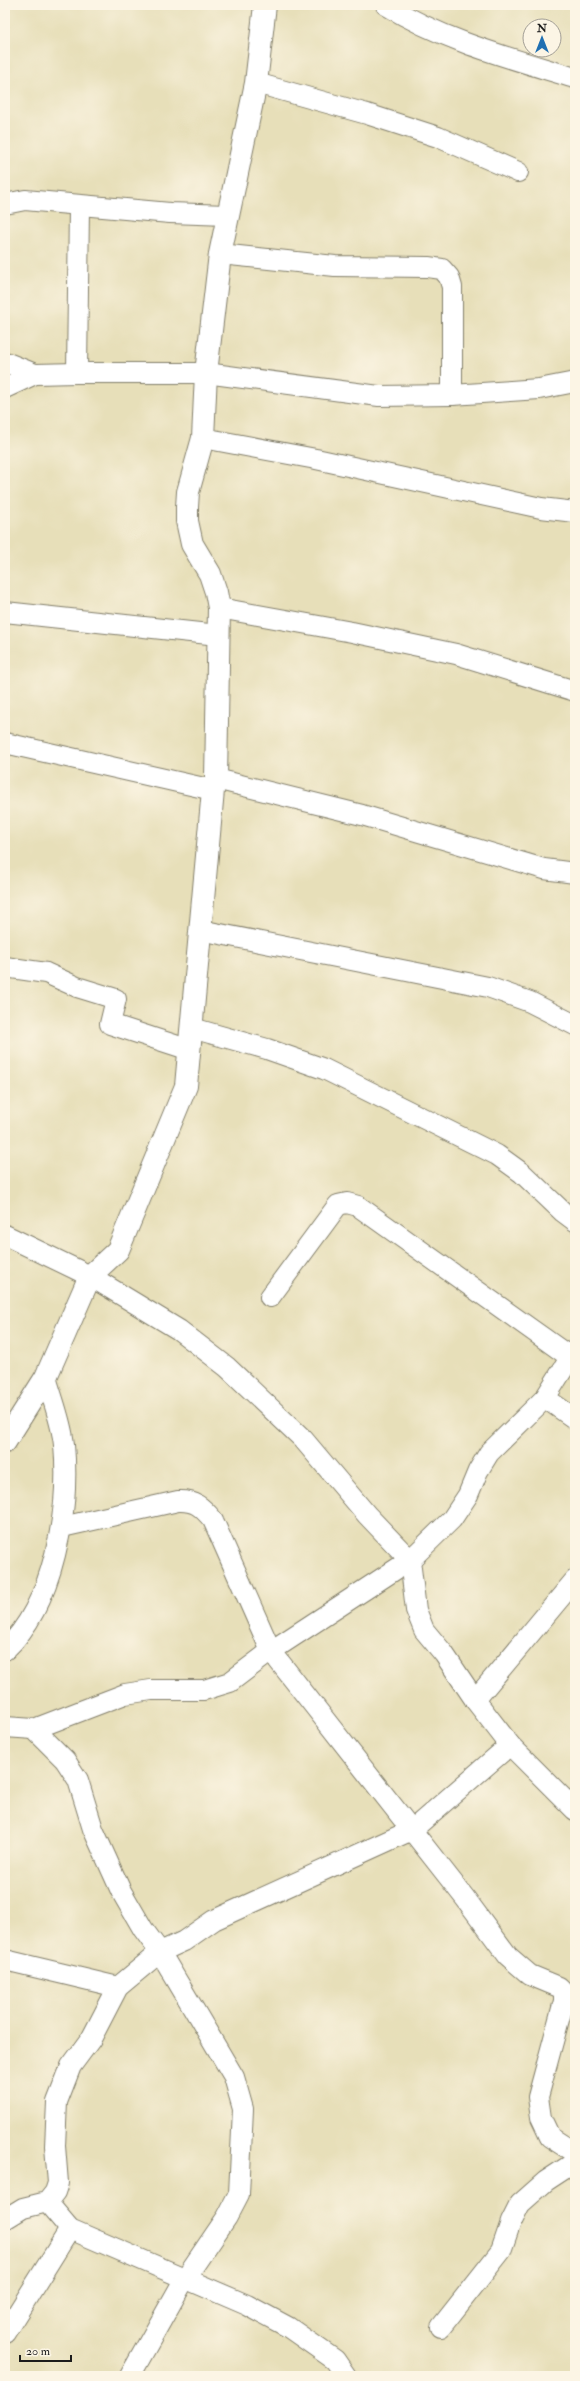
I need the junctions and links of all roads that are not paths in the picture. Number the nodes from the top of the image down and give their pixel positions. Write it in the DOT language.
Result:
graph roads {
  1 [pos="265,5"];
  2 [pos="386,5"];
  3 [pos="575,78"];
  4 [pos="256,83"];
  5 [pos="518,172"];
  6 [pos="5,204"];
  7 [pos="79,206"];
  8 [pos="227,215"];
  9 [pos="220,254"];
  10 [pos="5,362"];
  11 [pos="77,373"];
  12 [pos="206,373"];
  13 [pos="35,374"];
  14 [pos="575,382"];
  15 [pos="5,388"];
  16 [pos="452,395"];
  17 [pos="203,438"];
  18 [pos="575,512"];
  19 [pos="219,608"];
  20 [pos="5,612"];
  21 [pos="218,635"];
  22 [pos="575,691"];
  23 [pos="5,743"];
  24 [pos="215,785"];
  25 [pos="575,873"];
  26 [pos="200,930"];
  27 [pos="5,967"];
  28 [pos="575,1025"];
  29 [pos="192,1028"];
  30 [pos="190,1050"];
  31 [pos="575,1221"];
  32 [pos="5,1235"];
  33 [pos="90,1276"];
  34 [pos="270,1297"];
  35 [pos="573,1354"];
  36 [pos="46,1377"];
  37 [pos="545,1398"];
  38 [pos="575,1419"];
  39 [pos="5,1442"];
  40 [pos="62,1527"];
  41 [pos="410,1560"];
  42 [pos="575,1580"];
  43 [pos="5,1650"];
  44 [pos="271,1651"];
  45 [pos="475,1700"];
  46 [pos="5,1727"];
  47 [pos="34,1729"];
  48 [pos="510,1745"];
  49 [pos="575,1810"];
  50 [pos="412,1830"];
  51 [pos="160,1952"];
  52 [pos="5,1960"];
  53 [pos="118,1988"];
  54 [pos="575,2153"];
  55 [pos="575,2162"];
  56 [pos="47,2202"];
  57 [pos="5,2219"];
  58 [pos="70,2229"];
  59 [pos="184,2280"];
  60 [pos="441,2327"];
  61 [pos="5,2333"];
  62 [pos="130,2376"];
  63 [pos="346,2376"];
  1 -- 4 [label="street"];
  2 -- 3 [label="street"];
  4 -- 5 [label="street"];
  4 -- 8 [label="street"];
  6 -- 7 [label="street"];
  7 -- 8 [label="street"];
  7 -- 11 [label="street"];
  8 -- 9 [label="street"];
  9 -- 12 [label="street"];
  9 -- 16 [label="street"];
  10 -- 13 [label="street"];
  11 -- 12 [label="street"];
  11 -- 13 [label="street"];
  12 -- 16 [label="street"];
  12 -- 17 [label="street"];
  13 -- 15 [label="street"];
  14 -- 16 [label="street"];
  17 -- 18 [label="street"];
  17 -- 19 [label="street"];
  19 -- 21 [label="street"];
  19 -- 22 [label="street"];
  20 -- 21 [label="street"];
  21 -- 24 [label="street"];
  23 -- 24 [label="street"];
  24 -- 25 [label="street"];
  24 -- 26 [label="street"];
  26 -- 28 [label="street"];
  26 -- 29 [label="street"];
  27 -- 30 [label="street"];
  29 -- 30 [label="street"];
  29 -- 31 [label="street"];
  30 -- 33 [label="street"];
  32 -- 33 [label="street"];
  33 -- 36 [label="street"];
  33 -- 41 [label="street"];
  34 -- 35 [label="street"];
  35 -- 37 [label="street"];
  36 -- 39 [label="street"];
  36 -- 40 [label="street"];
  37 -- 38 [label="street"];
  37 -- 41 [label="street"];
  40 -- 43 [label="street"];
  40 -- 44 [label="street"];
  41 -- 44 [label="street"];
  41 -- 45 [label="street"];
  42 -- 45 [label="street"];
  44 -- 47 [label="street"];
  44 -- 50 [label="street"];
  45 -- 48 [label="street"];
  46 -- 47 [label="street"];
  47 -- 51 [label="street"];
  48 -- 49 [label="street"];
  48 -- 50 [label="street"];
  50 -- 51 [label="street"];
  50 -- 54 [label="street"];
  51 -- 53 [label="street"];
  51 -- 59 [label="street"];
  52 -- 53 [label="street"];
  53 -- 56 [label="street"];
  55 -- 60 [label="street"];
  56 -- 57 [label="street"];
  56 -- 58 [label="street"];
  58 -- 59 [label="street"];
  58 -- 61 [label="street"];
  59 -- 62 [label="street"];
  59 -- 63 [label="street"];
}
